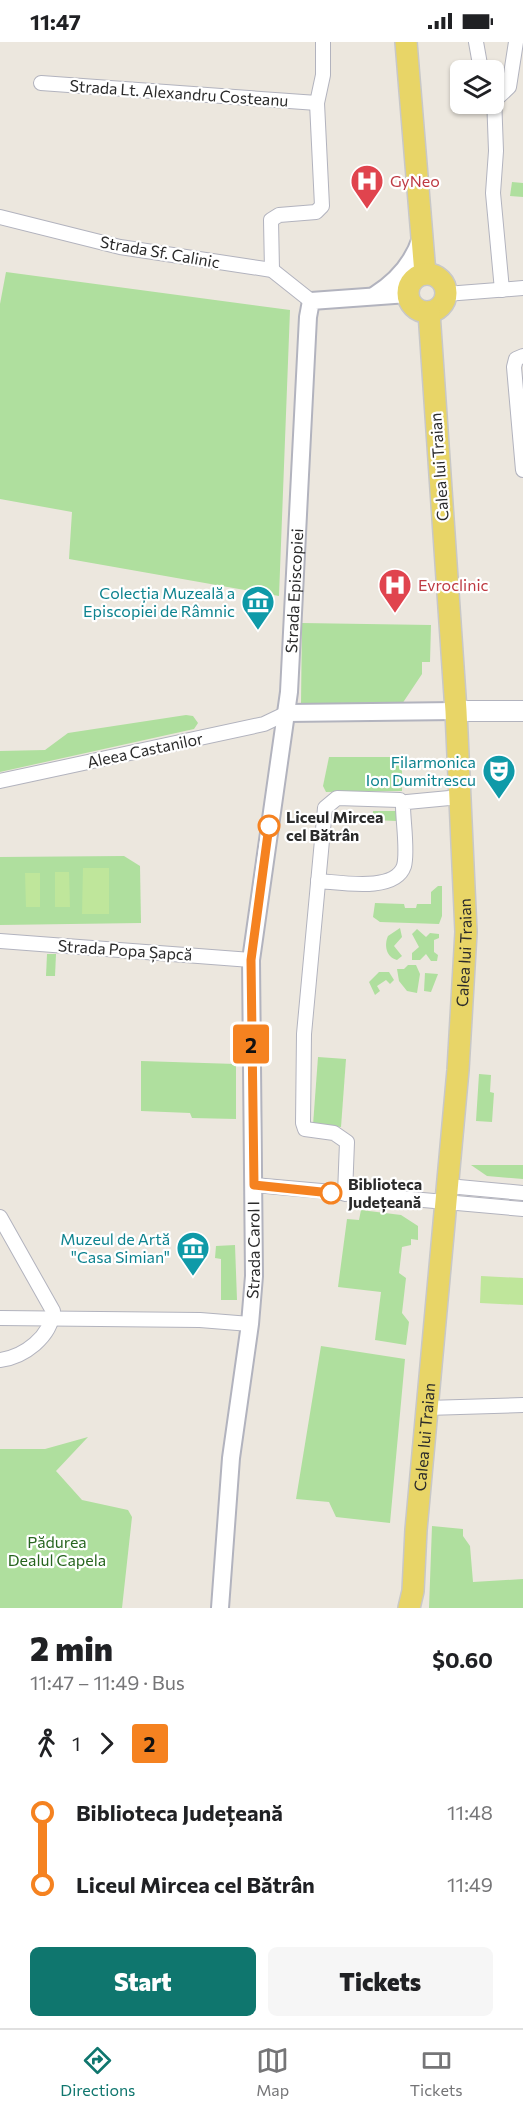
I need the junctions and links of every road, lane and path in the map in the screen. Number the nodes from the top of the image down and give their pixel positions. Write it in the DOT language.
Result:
graph roads {
  1 [pos="323,42"];
  2 [pos="405,42"];
  3 [pos="476,42"];
  4 [pos="516,42"];
  5 [pos="479,60"];
  6 [pos="41,83"];
  7 [pos="504,91"];
  8 [pos="317,103"];
  9 [pos="495,114"];
  10 [pos="0,217"];
  11 [pos="422,237"];
  12 [pos="272,270"];
  13 [pos="425,274"];
  14 [pos="523,288"];
  15 [pos="502,290"];
  16 [pos="408,294"];
  17 [pos="446,294"];
  18 [pos="374,296"];
  19 [pos="311,301"];
  20 [pos="429,312"];
  21 [pos="523,356"];
  22 [pos="523,470"];
  23 [pos="456,711"];
  24 [pos="523,711"];
  25 [pos="287,713"];
  26 [pos="0,781"];
  27 [pos="460,797"];
  28 [pos="400,800"];
  29 [pos="318,880"];
  30 [pos="0,941"];
  31 [pos="251,960"];
  32 [pos="254,1185"];
  33 [pos="523,1193"];
  34 [pos="345,1194"];
  35 [pos="448,1195"];
  36 [pos="523,1209"];
  37 [pos="0,1217"];
  38 [pos="0,1318"];
  39 [pos="52,1318"];
  40 [pos="250,1324"];
  41 [pos="0,1360"];
  42 [pos="523,1405"];
  43 [pos="427,1408"];
  44 [pos="413,1602"];
  45 [pos="220,1608"];
  1 -- 8 [label="street"];
  2 -- 11 [label="main road"];
  3 -- 5 [label="street"];
  4 -- 7 [label="street"];
  6 -- 8 [label="street, Strada Lt. Alexandru Costeanu"];
  8 -- 12 [label="street"];
  9 -- 15 [label="street"];
  10 -- 12 [label="street, Strada Sf. Calinic"];
  11 -- 13 [label="main road"];
  11 -- 18 [label="street"];
  12 -- 19 [label="street, Strada Sf. Calinic"];
  13 -- 16 [label="main road"];
  13 -- 17 [label="main road"];
  14 -- 15 [label="street"];
  15 -- 17 [label="street"];
  16 -- 18 [label="street"];
  16 -- 20 [label="main road"];
  17 -- 20 [label="main road"];
  18 -- 19 [label="street"];
  19 -- 25 [label="street, Strada Episcopiei"];
  20 -- 23 [label="main road, Calea lui Traian"];
  21 -- 22 [label="street"];
  23 -- 24 [label="main road"];
  23 -- 25 [label="street"];
  23 -- 27 [label="main road, Calea lui Traian"];
  25 -- 26 [label="street, Aleea Castanilor"];
  25 -- 31 [label="street, Strada Carol I"];
  27 -- 29 [label="street"];
  27 -- 35 [label="main road, Calea lui Traian"];
  28 -- 29 [label="street"];
  29 -- 34 [label="street"];
  30 -- 31 [label="street, Strada Popa Șapcă"];
  31 -- 32 [label="street, Strada Carol I"];
  32 -- 34 [label="street"];
  32 -- 40 [label="street, Strada Carol I"];
  33 -- 35 [label="street"];
  34 -- 35 [label="street"];
  35 -- 36 [label="street"];
  35 -- 43 [label="main road, Calea lui Traian"];
  37 -- 39 [label="street"];
  38 -- 39 [label="street"];
  39 -- 40 [label="street"];
  39 -- 41 [label="street"];
  40 -- 45 [label="street, Strada Carol I"];
  42 -- 43 [label="street"];
  43 -- 44 [label="main road, Calea lui Traian"];
}
